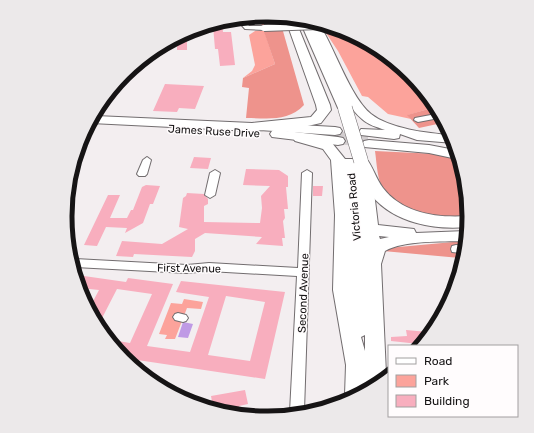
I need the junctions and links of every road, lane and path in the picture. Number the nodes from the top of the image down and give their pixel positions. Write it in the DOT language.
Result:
graph roads {
  1 [pos="244,24"];
  2 [pos="300,25"];
  3 [pos="303,25"];
  4 [pos="434,117"];
  5 [pos="98,120"];
  6 [pos="418,120"];
  7 [pos="95,126"];
  8 [pos="252,127"];
  9 [pos="286,135"];
  10 [pos="337,137"];
  11 [pos="428,137"];
  12 [pos="368,138"];
  13 [pos="445,138"];
  14 [pos="448,144"];
  15 [pos="451,154"];
  16 [pos="147,160"];
  17 [pos="355,161"];
  18 [pos="307,173"];
  19 [pos="142,174"];
  20 [pos="215,174"];
  21 [pos="210,195"];
  22 [pos="462,221"];
  23 [pos="364,222"];
  24 [pos="458,243"];
  25 [pos="78,263"];
  26 [pos="372,263"];
  27 [pos="303,272"];
  28 [pos="356,365"];
  29 [pos="376,377"];
  30 [pos="356,389"];
  31 [pos="297,408"];
  1 -- 2 [label="street, bridge"];
  3 -- 8 [label="highway"];
  3 -- 11 [label="main road"];
  3 -- 17 [label="highway, Victoria Road"];
  4 -- 6 [label="street"];
  5 -- 8 [label="highway, James Ruse Drive"];
  7 -- 9 [label="highway, James Ruse Drive"];
  8 -- 10 [label="main road, James Ruse Drive"];
  9 -- 10 [label="highway, James Ruse Drive"];
  9 -- 28 [label="main road"];
  11 -- 12 [label="main road"];
  11 -- 13 [label="main road"];
  12 -- 14 [label="main road"];
  12 -- 15 [label="highway"];
  16 -- 19 [label="street"];
  17 -- 22 [label="highway"];
  17 -- 23 [label="main road, Victoria Road"];
  18 -- 27 [label="street, Second Avenue"];
  20 -- 21 [label="street"];
  23 -- 24 [label="main road"];
  23 -- 26 [label="main road, Victoria Road"];
  23 -- 28 [label="main road, Victoria Road"];
  24 -- 26 [label="main road"];
  25 -- 27 [label="street, First Avenue"];
  26 -- 29 [label="main road, Victoria Road"];
  27 -- 31 [label="street, Second Avenue"];
  28 -- 30 [label="main road, Victoria Road"];
}
